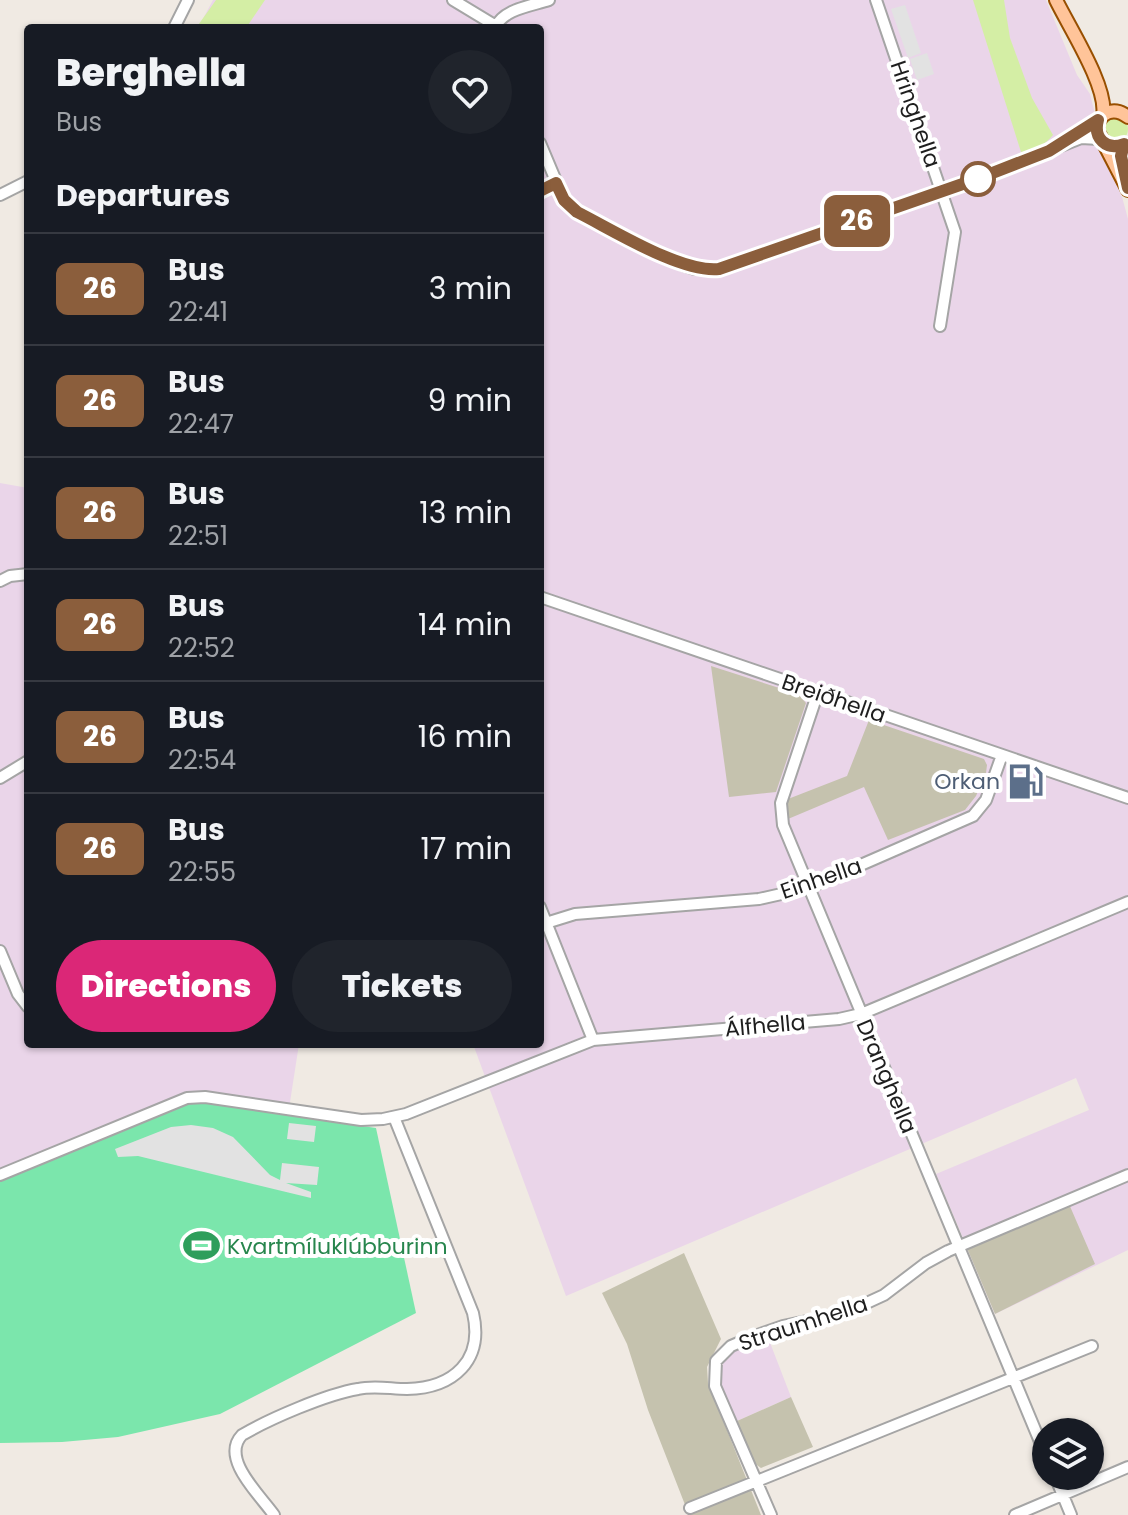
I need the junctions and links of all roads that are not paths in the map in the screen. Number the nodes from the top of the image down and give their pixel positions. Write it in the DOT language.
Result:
graph roads {
  1 [pos="188,0"];
  2 [pos="453,0"];
  3 [pos="549,0"];
  4 [pos="876,0"];
  5 [pos="1056,0"];
  6 [pos="176,24"];
  7 [pos="491,24"];
  8 [pos="498,24"];
  9 [pos="1100,86"];
  10 [pos="1125,115"];
  11 [pos="1101,118"];
  12 [pos="1102,141"];
  13 [pos="1126,142"];
  14 [pos="1049,151"];
  15 [pos="544,153"];
  16 [pos="24,183"];
  17 [pos="556,183"];
  18 [pos="544,189"];
  19 [pos="1128,189"];
  20 [pos="943,192"];
  21 [pos="0,195"];
  22 [pos="940,326"];
  23 [pos="24,574"];
  24 [pos="0,581"];
  25 [pos="544,598"];
  26 [pos="818,692"];
  27 [pos="1002,755"];
  28 [pos="24,763"];
  29 [pos="0,778"];
  30 [pos="1128,798"];
  31 [pos="808,888"];
  32 [pos="1128,902"];
  33 [pos="544,918"];
  34 [pos="546,923"];
  35 [pos="0,951"];
  36 [pos="24,1002"];
  37 [pos="861,1014"];
  38 [pos="593,1040"];
  39 [pos="394,1117"];
  40 [pos="0,1175"];
  41 [pos="1128,1175"];
  42 [pos="958,1246"];
  43 [pos="1092,1346"];
  44 [pos="1013,1378"];
  45 [pos="1032,1423"];
  46 [pos="1128,1467"];
  47 [pos="757,1481"];
  48 [pos="1060,1490"];
  49 [pos="1062,1495"];
  50 [pos="690,1508"];
  51 [pos="274,1515"];
  52 [pos="771,1515"];
  53 [pos="1015,1515"];
  54 [pos="1071,1515"];
  1 -- 6 [label="street"];
  2 -- 7 [label="street"];
  3 -- 8 [label="street"];
  4 -- 20 [label="street, Hringhella"];
  5 -- 9 [label="main road"];
  9 -- 10 [label="main road"];
  9 -- 11 [label="main road"];
  10 -- 11 [label="main road"];
  11 -- 12 [label="main road"];
  11 -- 14 [label="street"];
  12 -- 13 [label="main road"];
  12 -- 14 [label="street"];
  12 -- 19 [label="main road"];
  13 -- 19 [label="main road"];
  14 -- 20 [label="street"];
  15 -- 17 [label="street, Hringhella"];
  16 -- 21 [label="street"];
  17 -- 18 [label="street"];
  17 -- 20 [label="street, Hringhella"];
  20 -- 22 [label="street"];
  23 -- 24 [label="street"];
  25 -- 26 [label="street, Breiðhella"];
  26 -- 27 [label="street, Breiðhella"];
  26 -- 31 [label="street, Dranghella"];
  27 -- 30 [label="street, Breiðhella"];
  27 -- 31 [label="street, Einhella"];
  28 -- 29 [label="street"];
  31 -- 34 [label="street, Einhella"];
  31 -- 37 [label="street, Dranghella"];
  32 -- 37 [label="street, Álfhella"];
  33 -- 34 [label="street"];
  34 -- 38 [label="street"];
  35 -- 36 [label="street"];
  37 -- 38 [label="street, Álfhella"];
  37 -- 42 [label="street, Dranghella"];
  38 -- 39 [label="street, Álfhella"];
  39 -- 40 [label="street, Álfhella"];
  39 -- 51 [label="street"];
  41 -- 42 [label="street, Straumhella"];
  42 -- 44 [label="street, Dranghella"];
  42 -- 47 [label="street, Straumhella"];
  43 -- 44 [label="street"];
  44 -- 45 [label="street, Dranghella"];
  44 -- 47 [label="street"];
  46 -- 49 [label="street"];
  47 -- 50 [label="street"];
  47 -- 52 [label="street, Straumhella"];
  48 -- 49 [label="street"];
  49 -- 53 [label="street"];
  49 -- 54 [label="street"];
}
